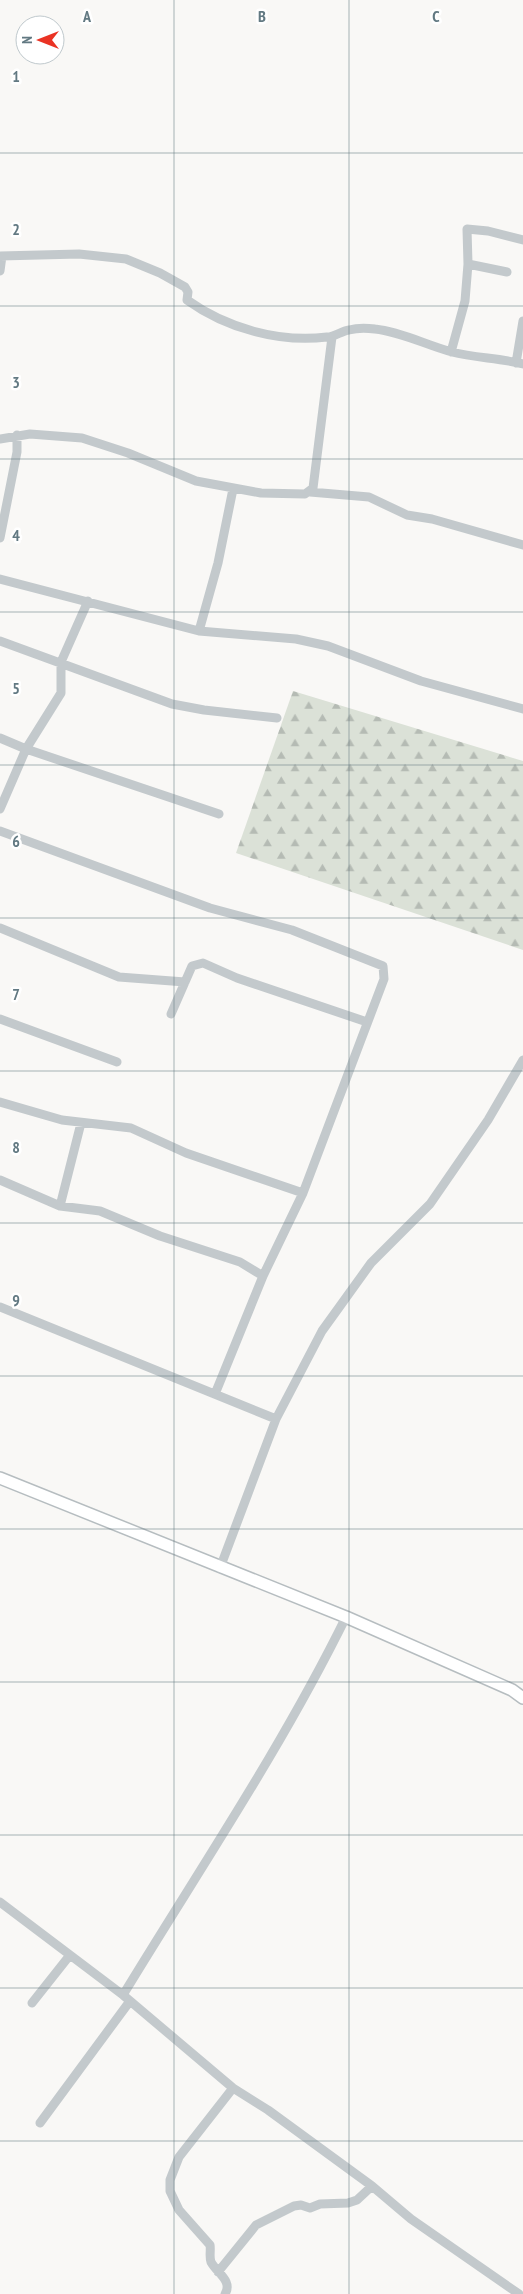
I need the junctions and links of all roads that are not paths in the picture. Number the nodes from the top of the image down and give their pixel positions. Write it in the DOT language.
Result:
graph roads {
  1 [pos="523,240"];
  2 [pos="1,256"];
  3 [pos="468,264"];
  4 [pos="0,271"];
  5 [pos="507,272"];
  6 [pos="523,322"];
  7 [pos="332,337"];
  8 [pos="451,352"];
  9 [pos="520,363"];
  10 [pos="17,435"];
  11 [pos="0,439"];
  12 [pos="234,489"];
  13 [pos="310,492"];
  14 [pos="0,538"];
  15 [pos="523,545"];
  16 [pos="0,579"];
  17 [pos="88,601"];
  18 [pos="200,631"];
  19 [pos="0,642"];
  20 [pos="61,662"];
  21 [pos="523,709"];
  22 [pos="276,718"];
  23 [pos="0,738"];
  24 [pos="26,749"];
  25 [pos="0,809"];
  26 [pos="219,814"];
  27 [pos="0,831"];
  28 [pos="0,928"];
  29 [pos="185,982"];
  30 [pos="171,1014"];
  31 [pos="0,1019"];
  32 [pos="367,1022"];
  33 [pos="523,1060"];
  34 [pos="117,1062"];
  35 [pos="0,1102"];
  36 [pos="82,1123"];
  37 [pos="0,1180"];
  38 [pos="303,1193"];
  39 [pos="60,1206"];
  40 [pos="263,1276"];
  41 [pos="0,1307"];
  42 [pos="215,1394"];
  43 [pos="276,1419"];
  44 [pos="0,1478"];
  45 [pos="220,1568"];
  46 [pos="346,1617"];
  47 [pos="523,1698"];
  48 [pos="0,1902"];
  49 [pos="70,1955"];
  50 [pos="126,1998"];
  51 [pos="32,2003"];
  52 [pos="234,2088"];
  53 [pos="40,2123"];
  54 [pos="372,2186"];
  55 [pos="218,2272"];
  56 [pos="224,2294"];
  57 [pos="519,2294"];
  1 -- 3 [label="street"];
  2 -- 4 [label="street"];
  2 -- 7 [label="street"];
  3 -- 5 [label="street"];
  3 -- 8 [label="street"];
  6 -- 9 [label="street"];
  7 -- 8 [label="street"];
  7 -- 13 [label="street"];
  8 -- 9 [label="street"];
  10 -- 11 [label="street"];
  10 -- 12 [label="street"];
  10 -- 14 [label="street"];
  12 -- 13 [label="street"];
  12 -- 18 [label="street"];
  13 -- 15 [label="street"];
  16 -- 17 [label="street"];
  17 -- 18 [label="street"];
  17 -- 20 [label="street"];
  18 -- 21 [label="street"];
  19 -- 20 [label="street"];
  20 -- 22 [label="street"];
  20 -- 24 [label="street"];
  23 -- 24 [label="street"];
  24 -- 25 [label="street"];
  24 -- 26 [label="street"];
  27 -- 32 [label="street"];
  28 -- 29 [label="street"];
  29 -- 30 [label="street"];
  29 -- 32 [label="street"];
  31 -- 34 [label="street"];
  32 -- 38 [label="street"];
  33 -- 43 [label="street"];
  35 -- 36 [label="street"];
  36 -- 38 [label="street"];
  36 -- 39 [label="street"];
  37 -- 39 [label="street"];
  38 -- 40 [label="street"];
  39 -- 40 [label="street"];
  40 -- 42 [label="street"];
  41 -- 42 [label="street"];
  42 -- 43 [label="street"];
  43 -- 45 [label="street"];
  44 -- 45 [label="main road"];
  45 -- 46 [label="main road"];
  46 -- 47 [label="main road"];
  46 -- 50 [label="street"];
  48 -- 49 [label="street"];
  49 -- 50 [label="street"];
  49 -- 51 [label="street"];
  50 -- 52 [label="street"];
  50 -- 53 [label="street"];
  52 -- 54 [label="street"];
  52 -- 55 [label="street"];
  54 -- 55 [label="street"];
  54 -- 57 [label="street"];
  55 -- 56 [label="street"];
}
